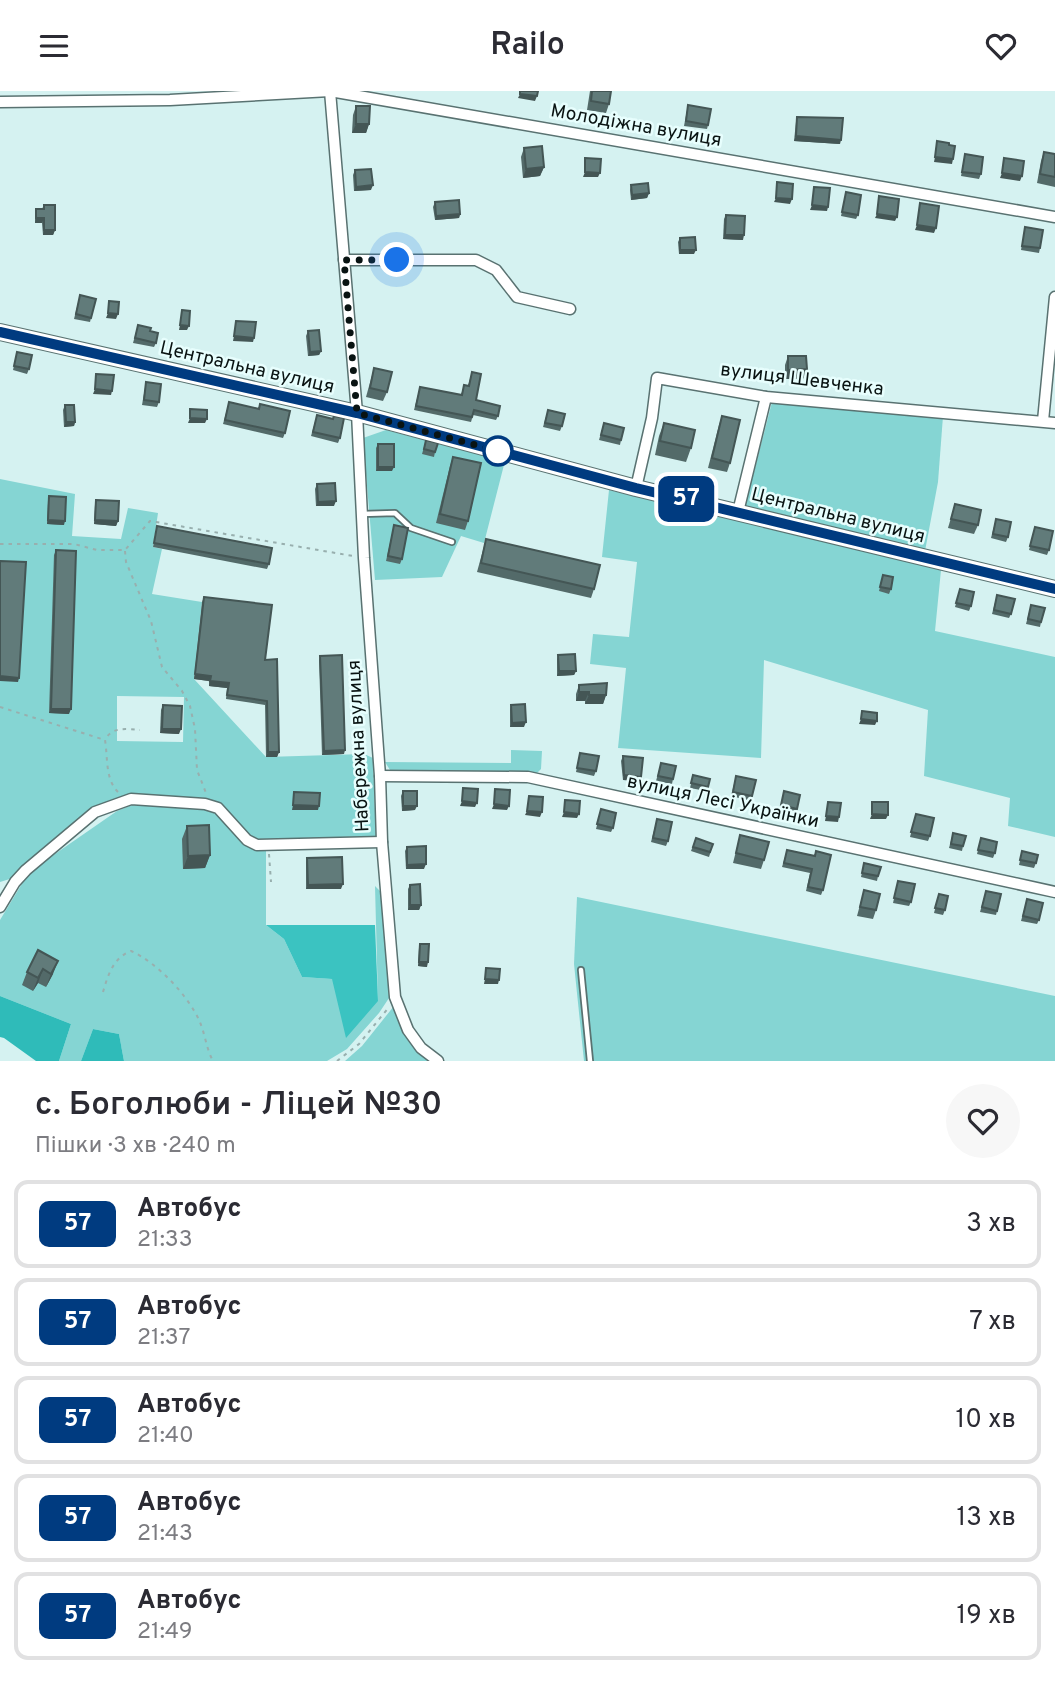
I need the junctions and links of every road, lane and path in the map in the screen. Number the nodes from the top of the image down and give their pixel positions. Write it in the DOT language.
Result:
graph roads {
  1 [pos="330,91"];
  2 [pos="0,102"];
  3 [pos="1055,217"];
  4 [pos="344,260"];
  5 [pos="1055,297"];
  6 [pos="570,309"];
  7 [pos="0,332"];
  8 [pos="766,397"];
  9 [pos="357,413"];
  10 [pos="1042,421"];
  11 [pos="1055,423"];
  12 [pos="636,488"];
  13 [pos="738,512"];
  14 [pos="361,514"];
  15 [pos="452,542"];
  16 [pos="0,544"];
  17 [pos="125,550"];
  18 [pos="364,558"];
  19 [pos="1055,589"];
  20 [pos="0,707"];
  21 [pos="140,730"];
  22 [pos="105,740"];
  23 [pos="380,776"];
  24 [pos="131,799"];
  25 [pos="205,804"];
  26 [pos="382,842"];
  27 [pos="269,846"];
  28 [pos="271,881"];
  29 [pos="1055,893"];
  30 [pos="0,907"];
  31 [pos="581,970"];
  32 [pos="103,992"];
  33 [pos="395,997"];
  34 [pos="347,1055"];
  35 [pos="213,1061"];
  36 [pos="338,1061"];
  37 [pos="344,1061"];
  38 [pos="438,1061"];
  39 [pos="590,1061"];
  1 -- 2 [label="street, Молодіжна вулиця"];
  1 -- 3 [label="street, Молодіжна вулиця"];
  1 -- 4 [label="street"];
  4 -- 6 [label="street"];
  4 -- 9 [label="street"];
  5 -- 10 [label="street"];
  7 -- 9 [label="street, Центральна вулиця"];
  8 -- 10 [label="street, вулиця Шевченка"];
  8 -- 12 [label="street, вулиця Шевченка"];
  8 -- 13 [label="street"];
  9 -- 12 [label="street, Центральна вулиця"];
  9 -- 14 [label="street, Набережна вулиця"];
  10 -- 11 [label="street, вулиця Шевченка"];
  12 -- 13 [label="street, Центральна вулиця"];
  13 -- 19 [label="street, Центральна вулиця"];
  14 -- 15 [label="lane"];
  14 -- 18 [label="street, Набережна вулиця"];
  16 -- 17 [label="path"];
  17 -- 18 [label="path"];
  17 -- 25 [label="path"];
  18 -- 23 [label="street, Набережна вулиця"];
  20 -- 22 [label="path"];
  21 -- 22 [label="path"];
  22 -- 24 [label="path"];
  23 -- 26 [label="street, Набережна вулиця"];
  23 -- 29 [label="street, вулиця Лесі Українки"];
  24 -- 25 [label="street"];
  24 -- 30 [label="street"];
  25 -- 27 [label="street"];
  26 -- 27 [label="street"];
  26 -- 33 [label="street, Набережна вулиця"];
  27 -- 28 [label="path"];
  31 -- 39 [label="lane"];
  32 -- 35 [label="path"];
  33 -- 34 [label="path"];
  33 -- 38 [label="street, Набережна вулиця"];
  34 -- 36 [label="path"];
  34 -- 37 [label="path"];
}
